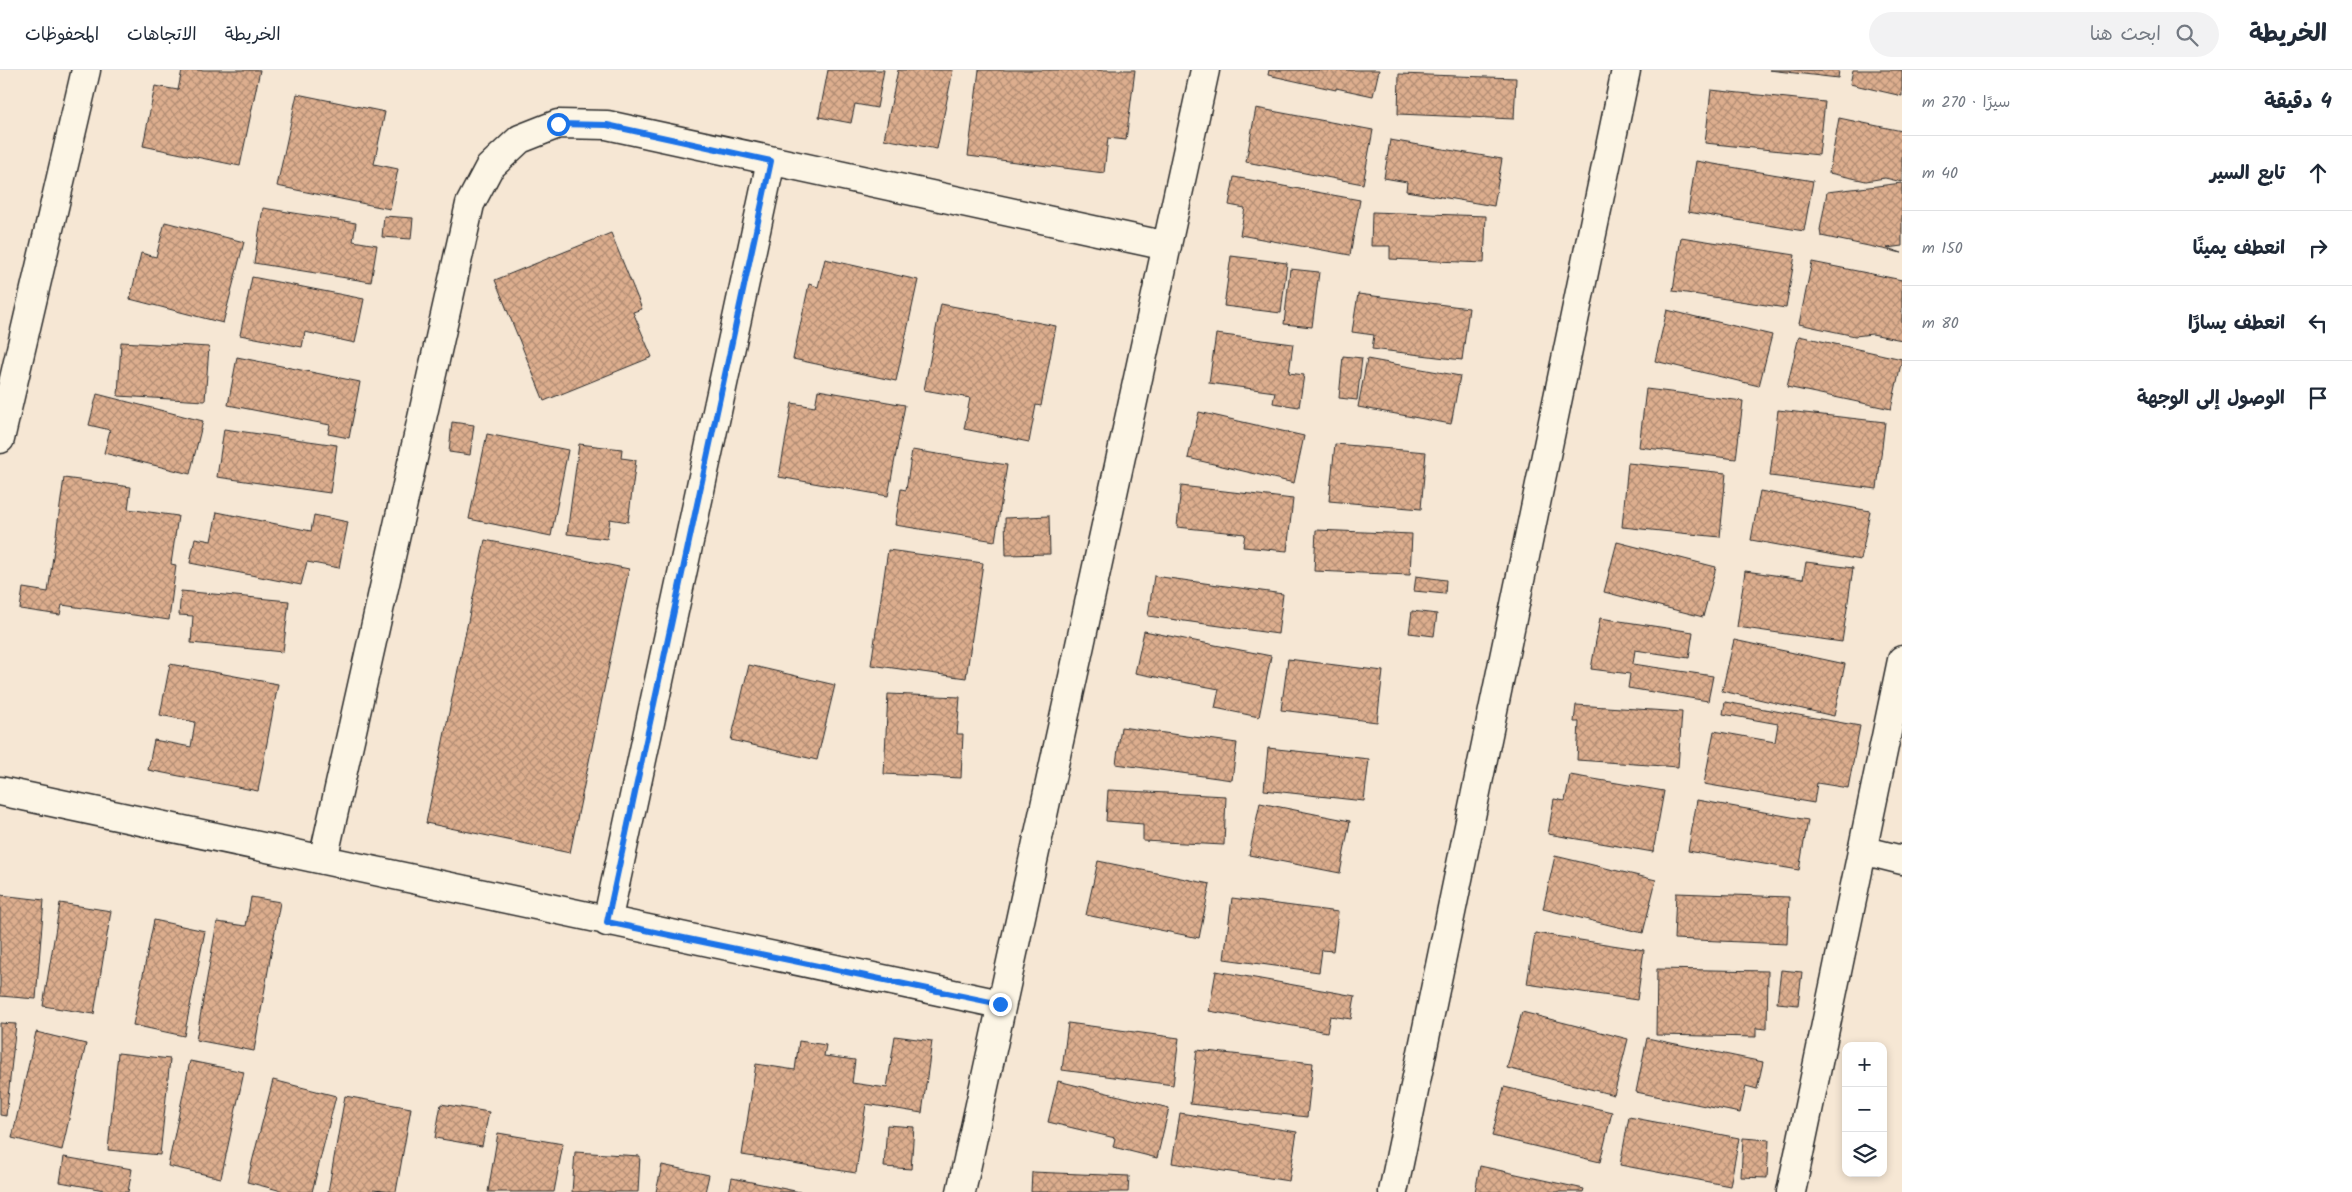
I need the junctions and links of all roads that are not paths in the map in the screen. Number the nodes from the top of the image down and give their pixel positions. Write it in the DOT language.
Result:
graph roads {
  1 [pos="86,70"];
  2 [pos="1205,70"];
  3 [pos="1626,70"];
  4 [pos="771,161"];
  5 [pos="1167,246"];
  6 [pos="0,439"];
  7 [pos="1902,660"];
  8 [pos="0,791"];
  9 [pos="1862,850"];
  10 [pos="324,860"];
  11 [pos="1902,860"];
  12 [pos="607,922"];
  13 [pos="1000,1004"];
  14 [pos="960,1192"];
  15 [pos="1393,1192"];
  16 [pos="1791,1192"];
  1 -- 6 [label="street"];
  2 -- 5 [label="street"];
  3 -- 15 [label="street"];
  4 -- 5 [label="street"];
  4 -- 10 [label="street"];
  4 -- 12 [label="street"];
  5 -- 13 [label="street"];
  7 -- 9 [label="street"];
  8 -- 10 [label="street"];
  9 -- 11 [label="street"];
  9 -- 16 [label="street"];
  10 -- 12 [label="street"];
  12 -- 13 [label="street"];
  13 -- 14 [label="street"];
}
